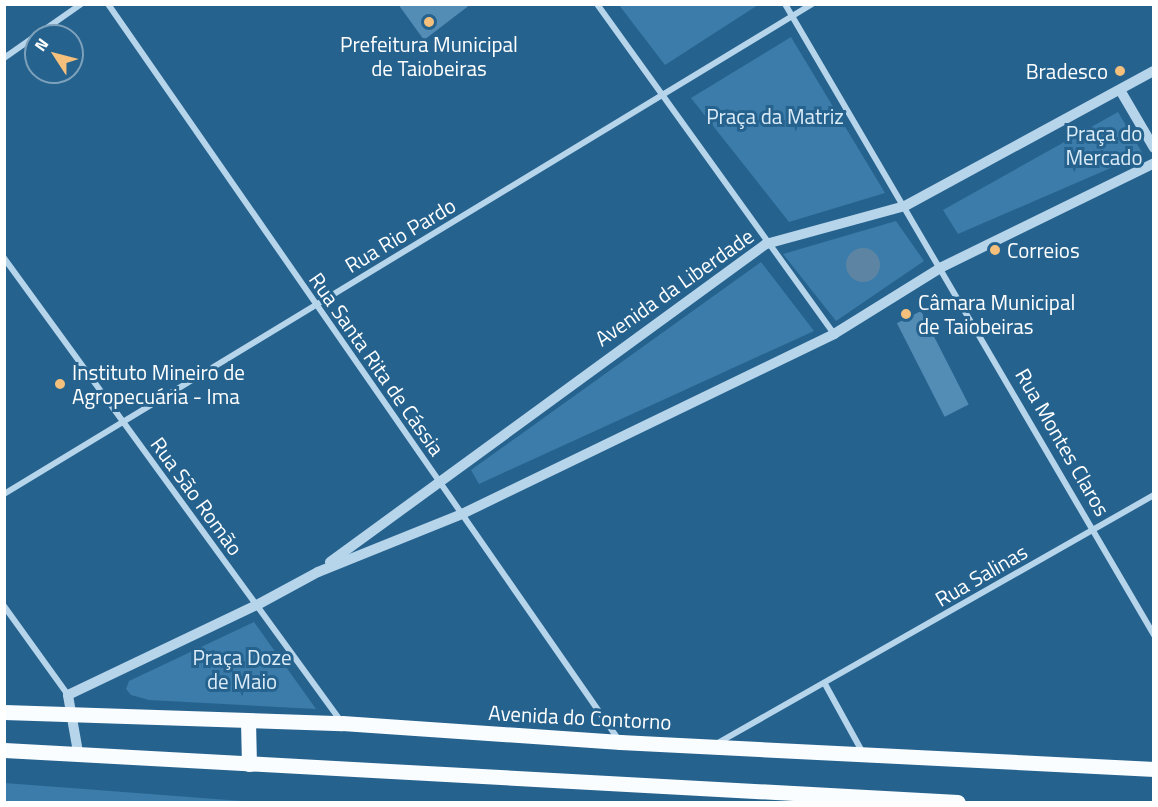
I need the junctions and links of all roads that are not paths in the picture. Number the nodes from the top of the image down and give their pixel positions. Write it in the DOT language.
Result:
graph roads {
  1 [pos="81,4"];
  2 [pos="108,4"];
  3 [pos="597,4"];
  4 [pos="785,4"];
  5 [pos="812,4"];
  6 [pos="792,16"];
  7 [pos="4,58"];
  8 [pos="1154,71"];
  9 [pos="1120,90"];
  10 [pos="664,96"];
  11 [pos="1154,148"];
  12 [pos="1154,163"];
  13 [pos="905,206"];
  14 [pos="766,244"];
  15 [pos="4,258"];
  16 [pos="942,267"];
  17 [pos="315,305"];
  18 [pos="834,334"];
  19 [pos="123,423"];
  20 [pos="438,480"];
  21 [pos="4,494"];
  22 [pos="1154,495"];
  23 [pos="462,514"];
  24 [pos="1094,529"];
  25 [pos="318,572"];
  26 [pos="257,605"];
  27 [pos="4,606"];
  28 [pos="1154,635"];
  29 [pos="825,684"];
  30 [pos="68,694"];
  31 [pos="4,712"];
  32 [pos="72,713"];
  33 [pos="248,721"];
  34 [pos="342,723"];
  35 [pos="620,742"];
  36 [pos="714,745"];
  37 [pos="4,750"];
  38 [pos="78,752"];
  39 [pos="863,753"];
  40 [pos="249,764"];
  41 [pos="1154,769"];
  42 [pos="958,802"];
  1 -- 7 [label="street"];
  2 -- 17 [label="street, Rua Santa Rita de Cássia"];
  3 -- 10 [label="street"];
  4 -- 6 [label="street"];
  5 -- 6 [label="street, Rua Rio Pardo"];
  6 -- 10 [label="street, Rua Rio Pardo"];
  6 -- 13 [label="street"];
  8 -- 9 [label="street, Avenida da Liberdade"];
  9 -- 11 [label="street"];
  9 -- 13 [label="street, Avenida da Liberdade"];
  10 -- 14 [label="street"];
  10 -- 17 [label="street, Rua Rio Pardo"];
  12 -- 16 [label="street, Avenida da Liberdade"];
  13 -- 14 [label="street, Avenida da Liberdade"];
  13 -- 16 [label="street"];
  14 -- 18 [label="street"];
  14 -- 20 [label="street, Avenida da Liberdade"];
  15 -- 19 [label="street, Rua São Romão"];
  16 -- 18 [label="street, Avenida da Liberdade"];
  16 -- 24 [label="street, Rua Montes Claros"];
  17 -- 19 [label="street, Rua Rio Pardo"];
  17 -- 20 [label="street, Rua Santa Rita de Cássia"];
  18 -- 23 [label="street, Avenida da Liberdade"];
  19 -- 21 [label="street, Rua Rio Pardo"];
  19 -- 26 [label="street, Rua São Romão"];
  20 -- 23 [label="street, Rua Santa Rita de Cássia"];
  20 -- 25 [label="street, Avenida da Liberdade"];
  22 -- 24 [label="street, Rua Salinas"];
  23 -- 25 [label="street, Avenida da Liberdade"];
  23 -- 35 [label="street, Rua Santa Rita de Cássia"];
  24 -- 28 [label="street, Rua Montes Claros"];
  24 -- 29 [label="street, Rua Salinas"];
  25 -- 26 [label="street, Avenida da Liberdade"];
  26 -- 30 [label="street"];
  26 -- 34 [label="street, Rua São Romão"];
  27 -- 30 [label="street"];
  29 -- 36 [label="street, Rua Salinas"];
  29 -- 39 [label="street"];
  30 -- 32 [label="street"];
  31 -- 32 [label="main road, Avenida do Contorno"];
  32 -- 33 [label="main road, Avenida do Contorno"];
  32 -- 38 [label="street"];
  33 -- 34 [label="main road, Avenida do Contorno"];
  33 -- 40 [label="main road"];
  34 -- 35 [label="main road, Avenida do Contorno"];
  35 -- 36 [label="main road, Avenida do Contorno"];
  36 -- 39 [label="main road, Avenida do Contorno"];
  37 -- 38 [label="main road"];
  38 -- 40 [label="main road"];
  39 -- 41 [label="main road, Avenida do Contorno"];
  40 -- 42 [label="main road"];
}
